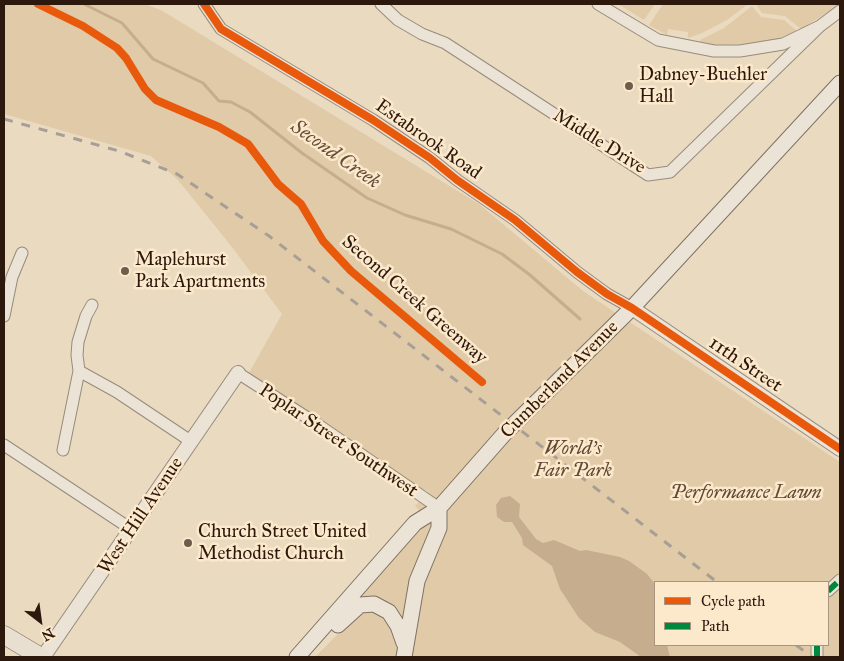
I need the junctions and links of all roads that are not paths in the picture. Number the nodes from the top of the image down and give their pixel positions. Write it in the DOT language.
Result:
graph roads {
  1 [pos="204,4"];
  2 [pos="381,4"];
  3 [pos="598,4"];
  4 [pos="840,11"];
  5 [pos="820,26"];
  6 [pos="840,83"];
  7 [pos="22,253"];
  8 [pos="92,305"];
  9 [pos="632,308"];
  10 [pos="4,316"];
  11 [pos="79,371"];
  12 [pos="238,373"];
  13 [pos="192,442"];
  14 [pos="4,445"];
  15 [pos="840,448"];
  16 [pos="63,450"];
  17 [pos="439,508"];
  18 [pos="132,529"];
  19 [pos="840,580"];
  20 [pos="829,590"];
  21 [pos="4,636"];
  22 [pos="405,651"];
  23 [pos="42,657"];
  24 [pos="298,657"];
  1 -- 9 [label="street, Estabrook Road"];
  2 -- 5 [label="street, Middle Drive"];
  3 -- 5 [label="street"];
  4 -- 5 [label="street"];
  6 -- 9 [label="main road, Cumberland Avenue"];
  7 -- 10 [label="street"];
  8 -- 11 [label="street"];
  9 -- 15 [label="street, 11th Street"];
  9 -- 17 [label="main road, Cumberland Avenue"];
  11 -- 13 [label="street"];
  11 -- 16 [label="street"];
  12 -- 13 [label="street, West Hill Avenue"];
  12 -- 17 [label="street, Poplar Street Southwest"];
  13 -- 18 [label="street, West Hill Avenue"];
  14 -- 18 [label="street"];
  17 -- 22 [label="main road"];
  17 -- 24 [label="main road, Cumberland Avenue"];
  18 -- 23 [label="street, West Hill Avenue"];
  19 -- 20 [label="street"];
  21 -- 23 [label="highway"];
  22 -- 24 [label="main road"];
}
